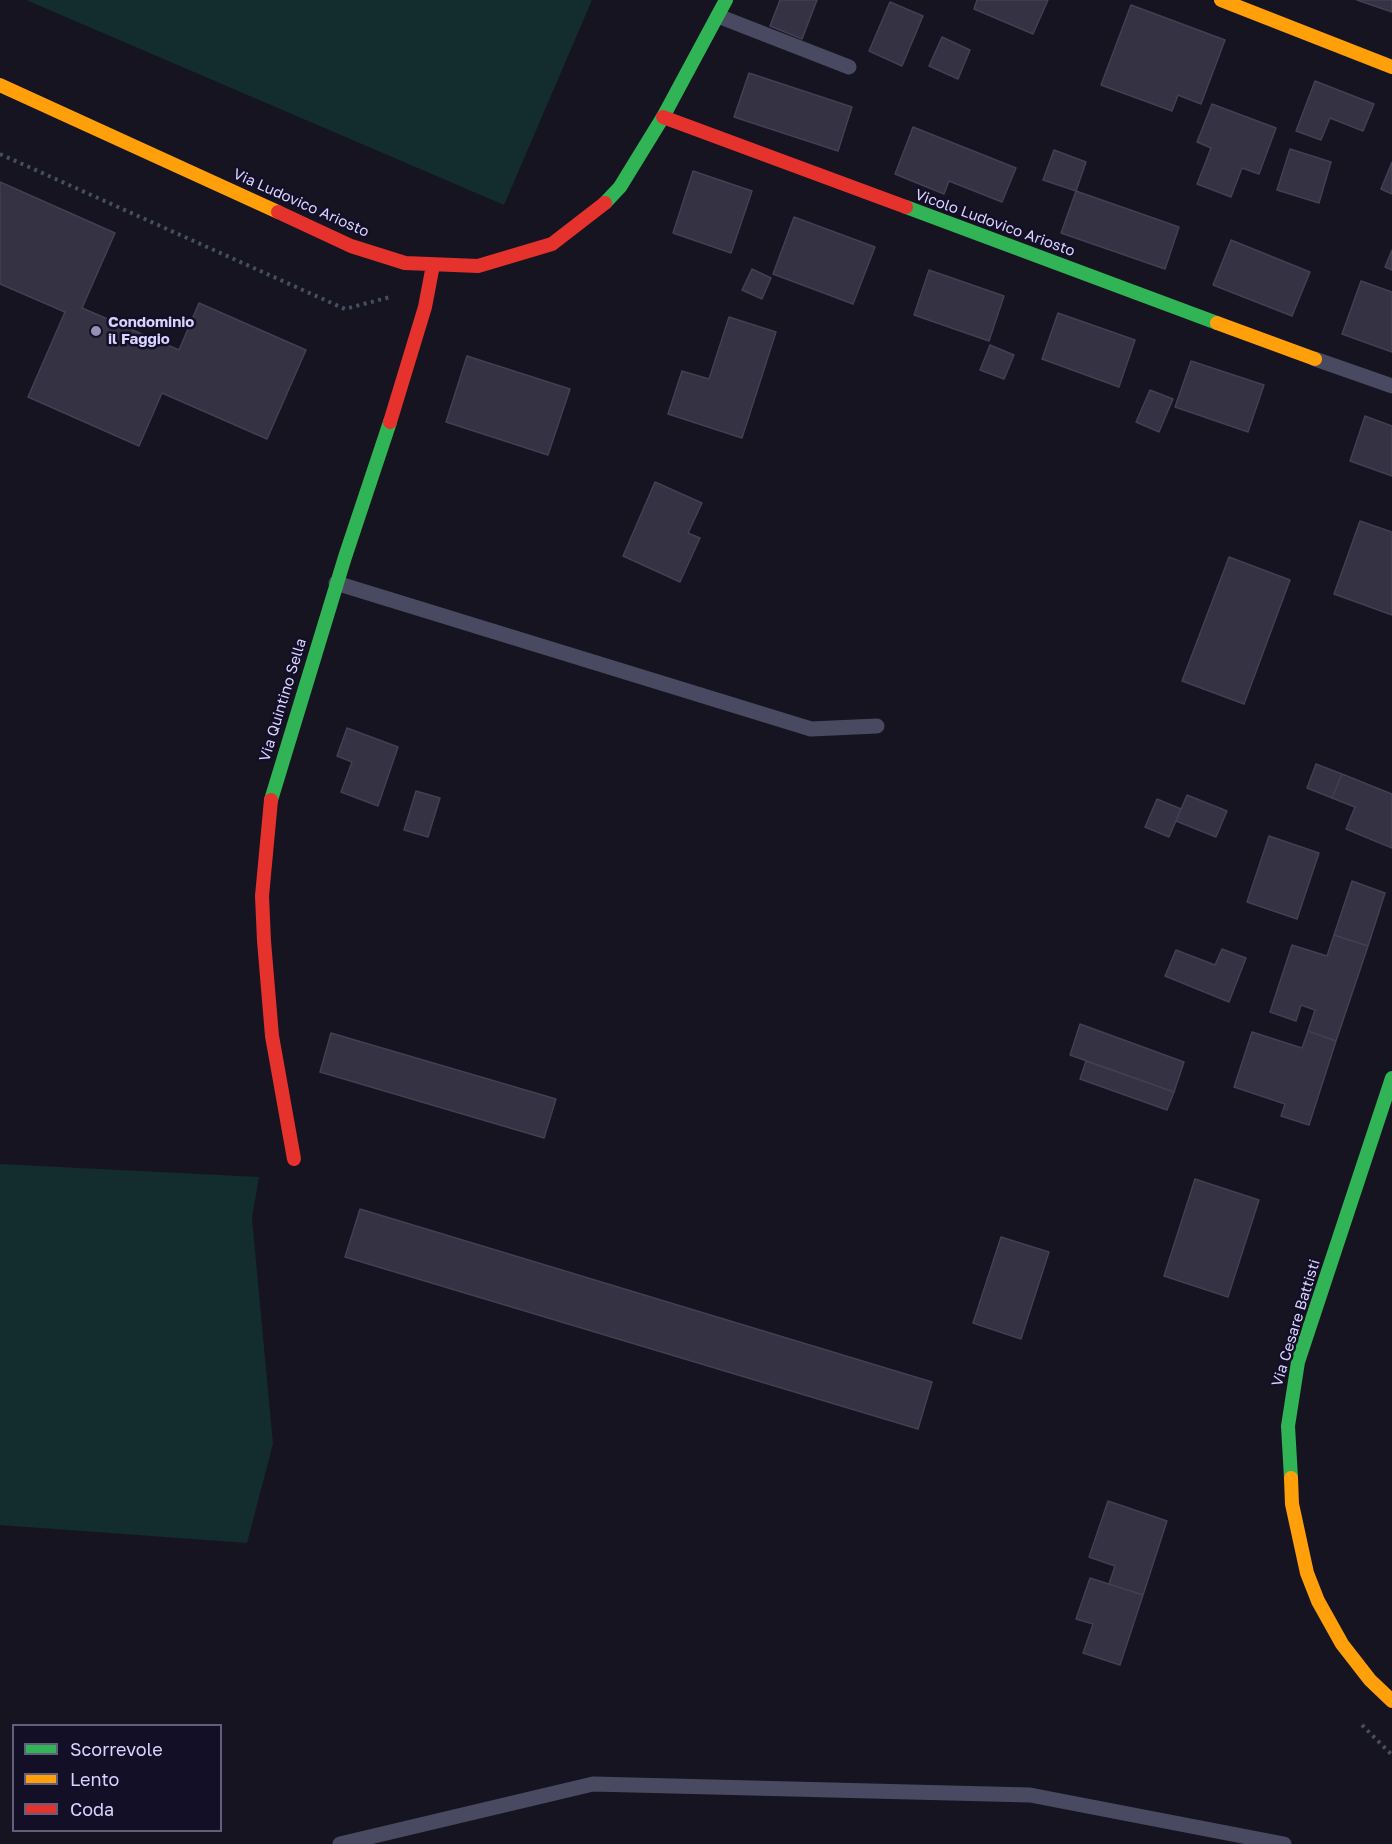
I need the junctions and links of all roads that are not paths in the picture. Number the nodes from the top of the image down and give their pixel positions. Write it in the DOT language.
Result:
graph roads {
  1 [pos="726,0"];
  2 [pos="1221,0"];
  3 [pos="718,16"];
  4 [pos="849,67"];
  5 [pos="1392,67"];
  6 [pos="0,85"];
  7 [pos="663,117"];
  8 [pos="433,266"];
  9 [pos="1315,360"];
  10 [pos="1392,386"];
  11 [pos="336,583"];
  12 [pos="878,726"];
  13 [pos="1392,1078"];
  14 [pos="294,1159"];
  15 [pos="1392,1701"];
  16 [pos="340,1844"];
  17 [pos="1284,1844"];
  1 -- 3 [label="street, Via Ludovico Ariosto"];
  2 -- 5 [label="street"];
  3 -- 4 [label="lane"];
  3 -- 7 [label="street, Via Ludovico Ariosto"];
  6 -- 8 [label="street, Via Ludovico Ariosto"];
  7 -- 8 [label="street, Via Ludovico Ariosto"];
  7 -- 9 [label="street, Vicolo Ludovico Ariosto"];
  8 -- 11 [label="street, Via Quintino Sella"];
  9 -- 10 [label="lane"];
  11 -- 12 [label="lane"];
  11 -- 14 [label="street, Via Quintino Sella"];
  13 -- 15 [label="street, Via Cesare Battisti"];
  16 -- 17 [label="lane"];
}
